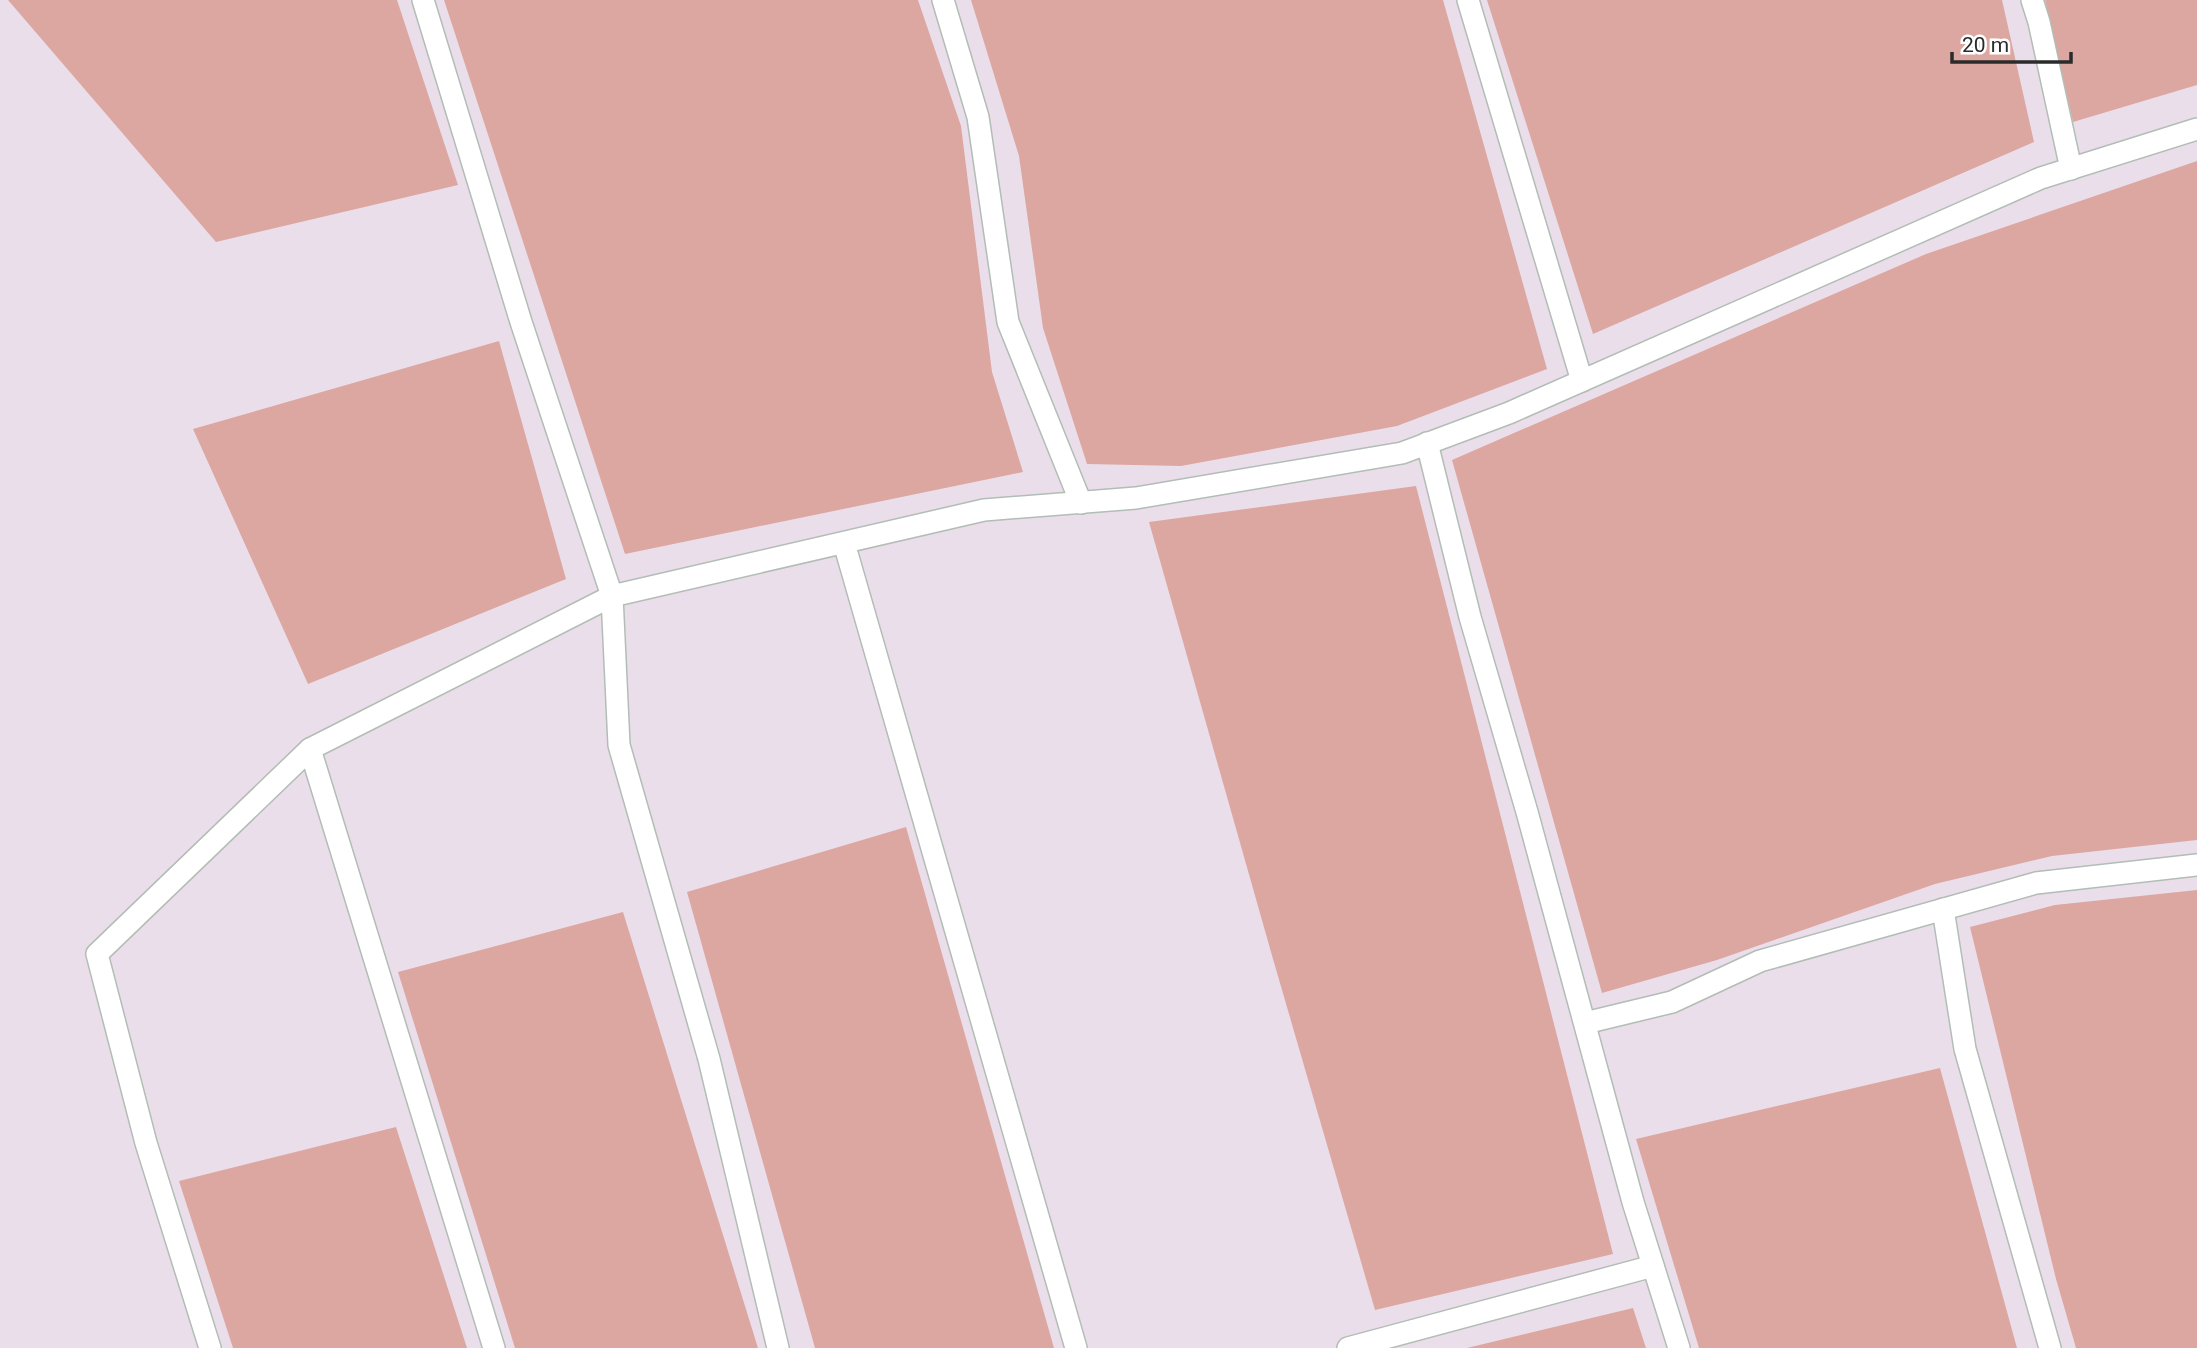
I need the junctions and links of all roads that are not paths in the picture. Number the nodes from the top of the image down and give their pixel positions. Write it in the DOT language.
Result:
graph roads {
  1 [pos="423,0"];
  2 [pos="943,0"];
  3 [pos="1468,0"];
  4 [pos="2032,0"];
  5 [pos="2197,129"];
  6 [pos="2071,169"];
  7 [pos="1582,380"];
  8 [pos="1427,443"];
  9 [pos="1081,503"];
  10 [pos="844,543"];
  11 [pos="612,596"];
  12 [pos="310,749"];
  13 [pos="2197,865"];
  14 [pos="1943,909"];
  15 [pos="1585,1023"];
  16 [pos="1653,1265"];
  17 [pos="209,1348"];
  18 [pos="494,1348"];
  19 [pos="778,1348"];
  20 [pos="1076,1348"];
  21 [pos="1348,1348"];
  22 [pos="1679,1348"];
  23 [pos="2050,1348"];
  1 -- 11 [label="lane"];
  2 -- 9 [label="lane"];
  3 -- 7 [label="lane"];
  4 -- 6 [label="lane"];
  5 -- 6 [label="lane"];
  6 -- 7 [label="lane"];
  7 -- 8 [label="lane"];
  8 -- 9 [label="lane"];
  8 -- 15 [label="lane"];
  9 -- 10 [label="lane"];
  10 -- 11 [label="lane"];
  10 -- 20 [label="lane"];
  11 -- 12 [label="lane"];
  11 -- 19 [label="lane"];
  12 -- 17 [label="lane"];
  12 -- 18 [label="lane"];
  13 -- 14 [label="lane"];
  14 -- 15 [label="lane"];
  14 -- 23 [label="lane"];
  15 -- 16 [label="lane"];
  16 -- 21 [label="lane"];
  16 -- 22 [label="lane"];
}
